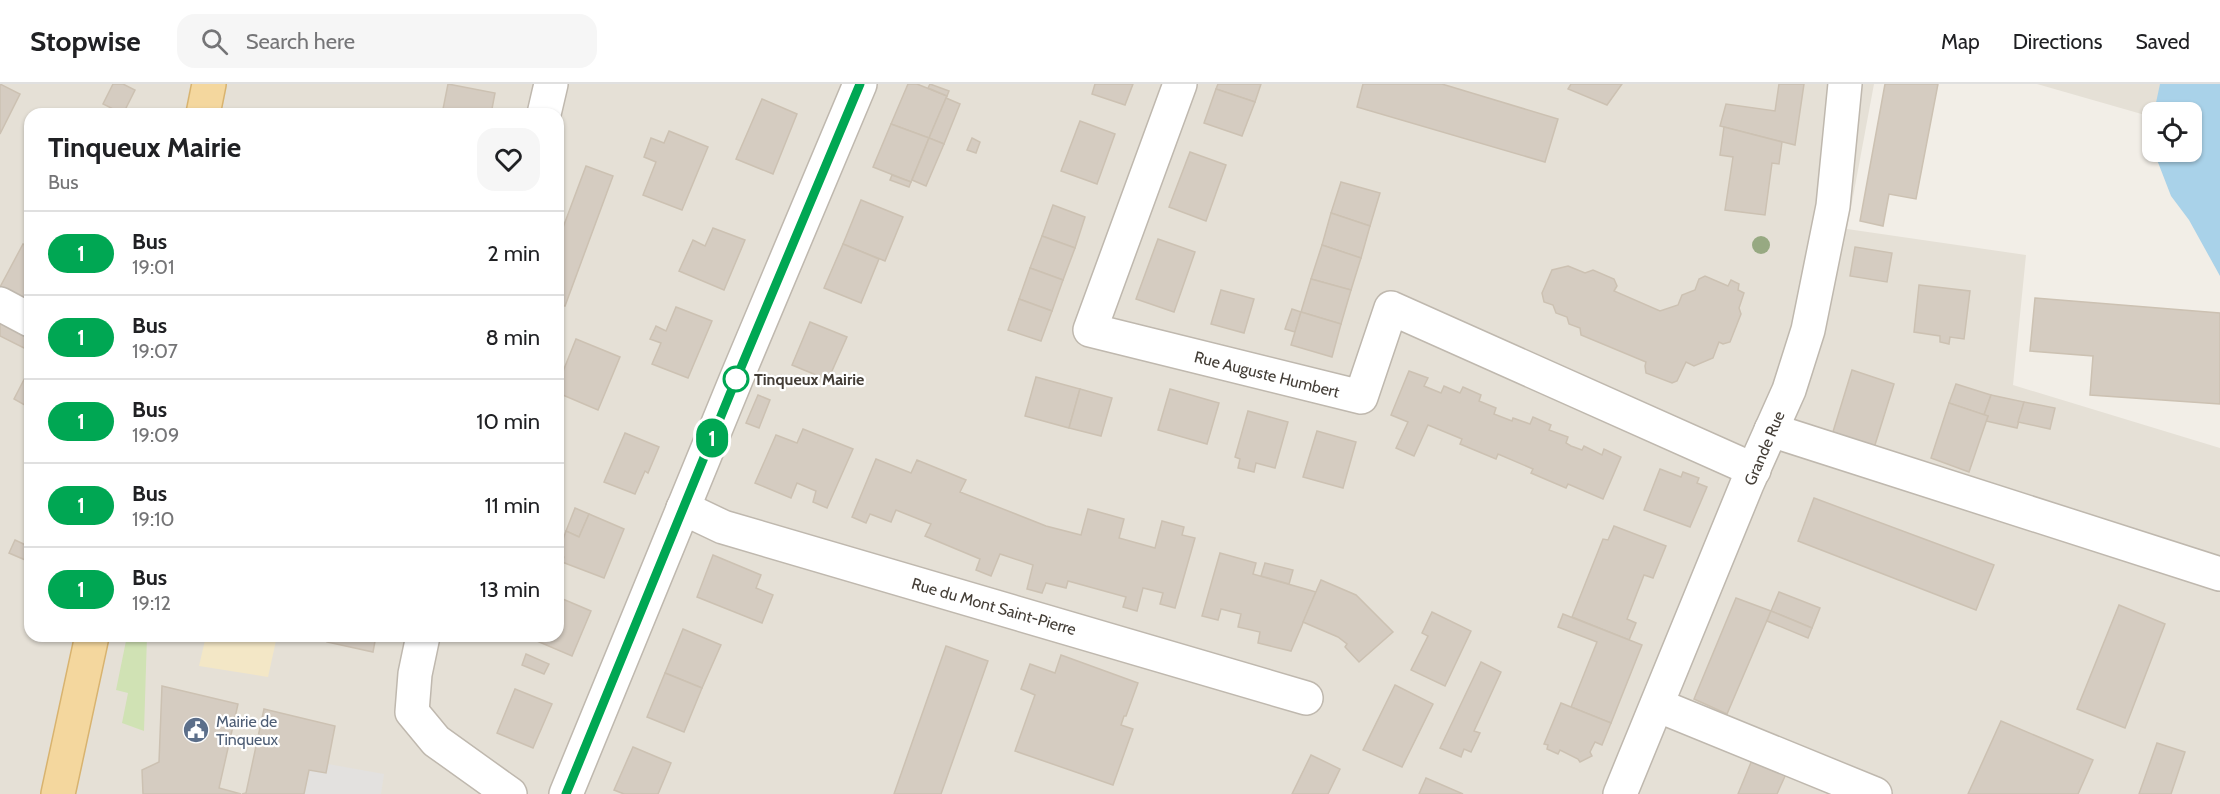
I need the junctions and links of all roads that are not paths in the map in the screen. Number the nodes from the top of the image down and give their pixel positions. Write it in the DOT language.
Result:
graph roads {
  1 [pos="209,84"];
  2 [pos="551,84"];
  3 [pos="860,84"];
  4 [pos="1180,84"];
  5 [pos="1845,84"];
  6 [pos="204,108"];
  7 [pos="545,108"];
  8 [pos="0,304"];
  9 [pos="24,317"];
  10 [pos="1772,429"];
  11 [pos="1754,470"];
  12 [pos="683,508"];
  13 [pos="2220,574"];
  14 [pos="91,642"];
  15 [pos="422,642"];
  16 [pos="1306,698"];
  17 [pos="1657,705"];
  18 [pos="58,794"];
  19 [pos="510,794"];
  20 [pos="566,794"];
  21 [pos="1620,794"];
  22 [pos="1875,794"];
  1 -- 6 [label="main road"];
  2 -- 7 [label="street"];
  3 -- 12 [label="street"];
  4 -- 11 [label="street, Rue Auguste Humbert"];
  5 -- 10 [label="street, Grande Rue"];
  8 -- 9 [label="street"];
  10 -- 11 [label="street, Grande Rue"];
  10 -- 13 [label="street"];
  11 -- 17 [label="street, Grande Rue"];
  12 -- 16 [label="street, Rue du Mont Saint-Pierre"];
  12 -- 20 [label="street"];
  14 -- 18 [label="main road"];
  15 -- 19 [label="street"];
  17 -- 21 [label="street, Grande Rue"];
  17 -- 22 [label="street"];
}
